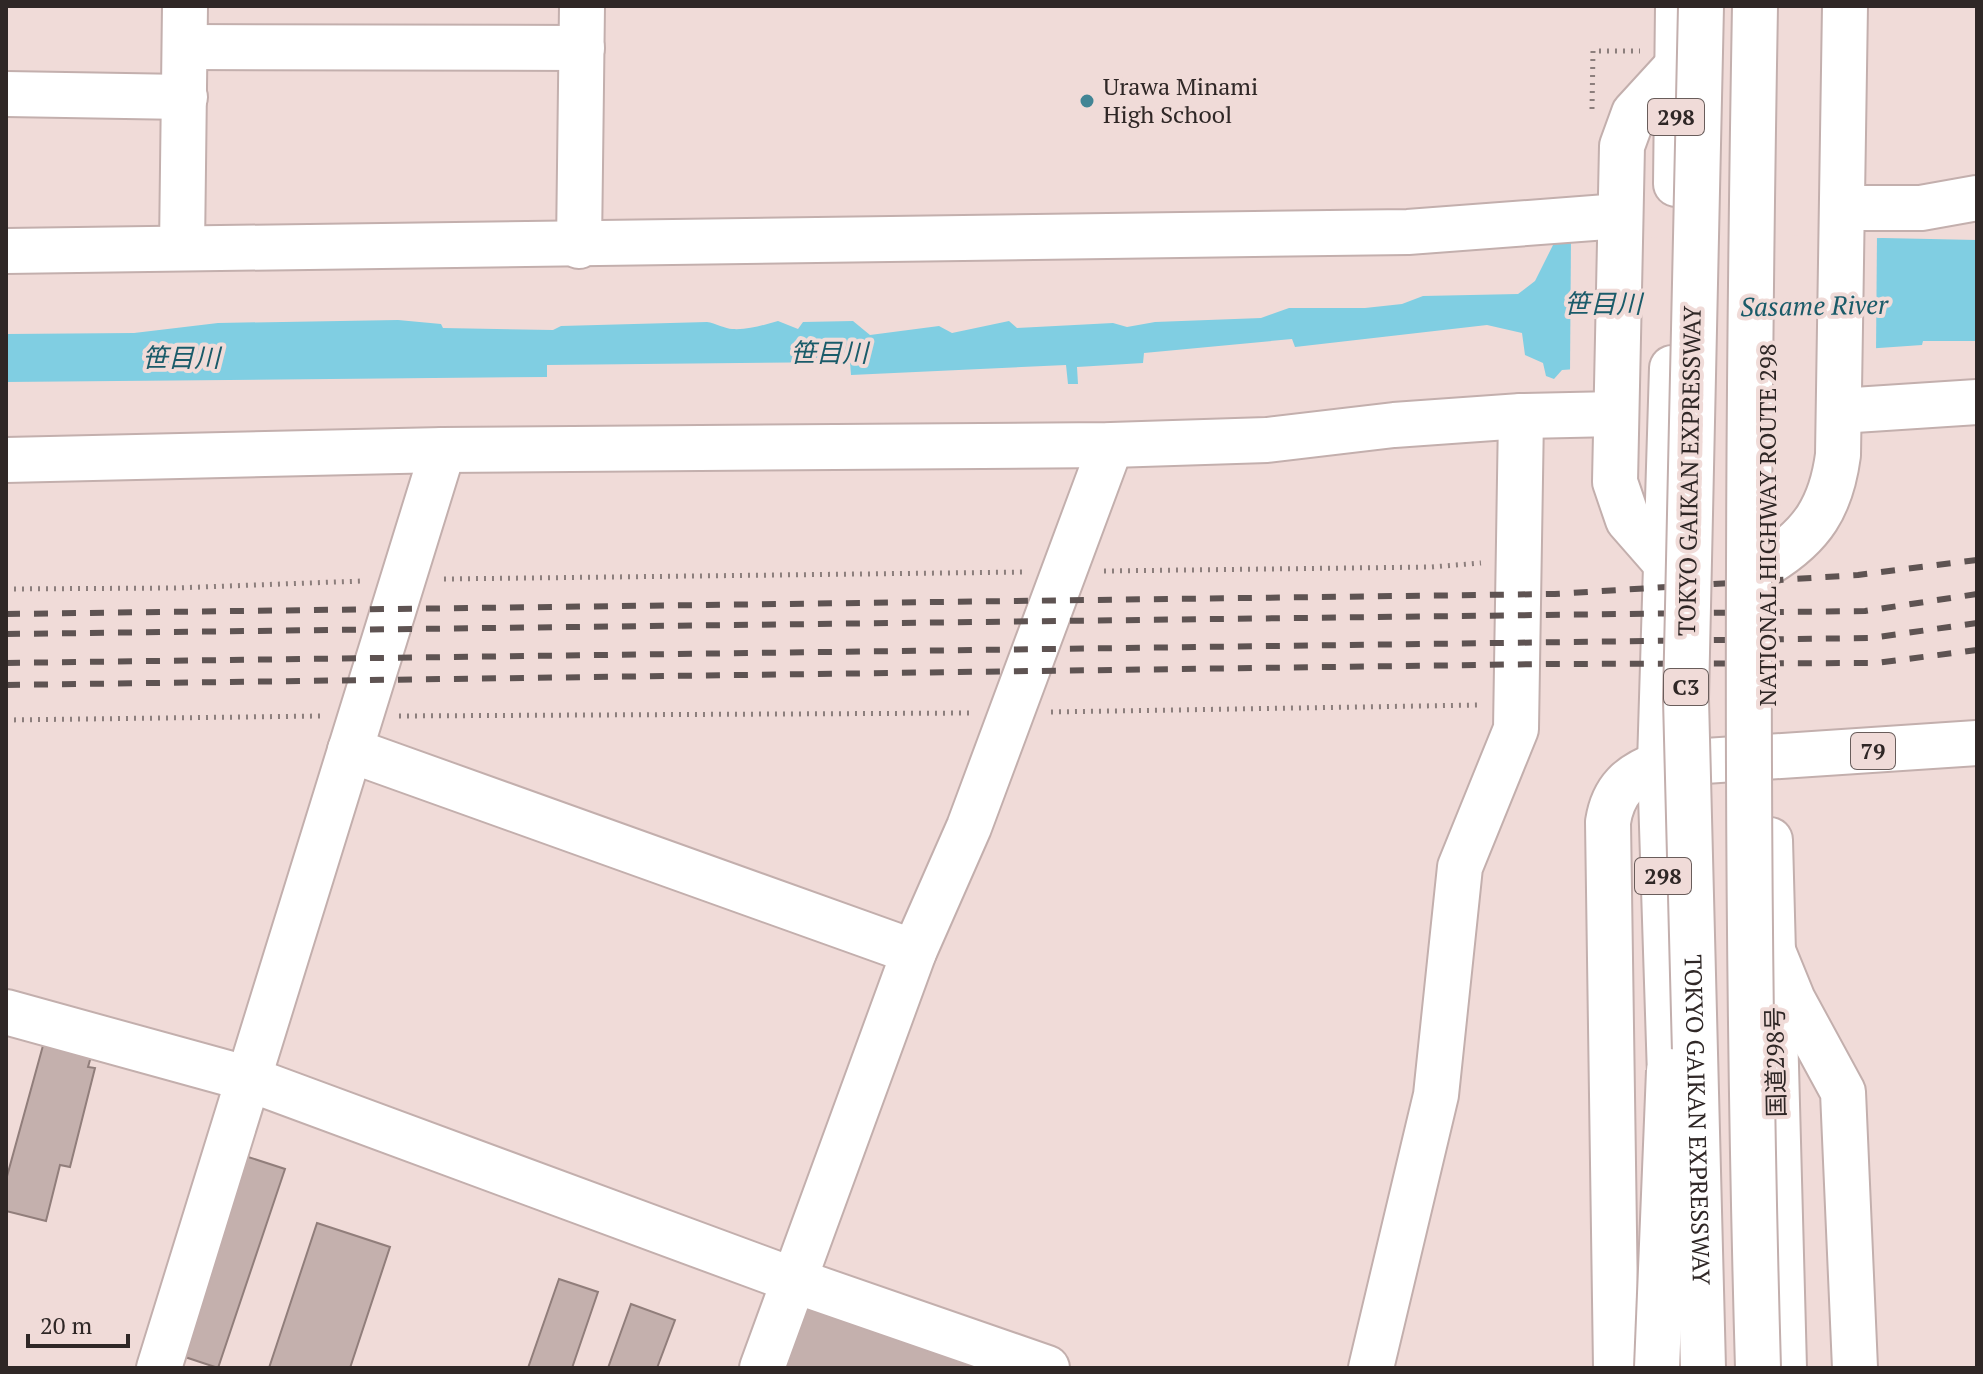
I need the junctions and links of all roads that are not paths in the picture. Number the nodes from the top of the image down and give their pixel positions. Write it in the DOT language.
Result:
graph roads {
  1 [pos="1678,6"];
  2 [pos="1701,6"];
  3 [pos="1755,6"];
  4 [pos="1770,6"];
  5 [pos="1845,6"];
  6 [pos="185,26"];
  7 [pos="582,27"];
  8 [pos="1677,66"];
  9 [pos="6,94"];
  10 [pos="185,97"];
  11 [pos="1977,198"];
  12 [pos="1842,216"];
  13 [pos="1620,222"];
  14 [pos="579,246"];
  15 [pos="182,248"];
  16 [pos="6,251"];
  17 [pos="1839,396"];
  18 [pos="1616,398"];
  19 [pos="1977,402"];
  20 [pos="1521,416"];
  21 [pos="1111,445"];
  22 [pos="443,450"];
  23 [pos="6,460"];
  24 [pos="1663,560"];
  25 [pos="1768,563"];
  26 [pos="1686,699"];
  27 [pos="355,733"];
  28 [pos="1977,743"];
  29 [pos="1768,756"];
  30 [pos="1660,764"];
  31 [pos="1773,951"];
  32 [pos="914,952"];
  33 [pos="6,1012"];
  34 [pos="1748,1039"];
  35 [pos="249,1079"];
  36 [pos="793,1280"];
  37 [pos="159,1368"];
  38 [pos="762,1368"];
  39 [pos="1047,1368"];
  40 [pos="1371,1368"];
  41 [pos="1616,1368"];
  42 [pos="1657,1368"];
  43 [pos="1679,1368"];
  44 [pos="1703,1368"];
  45 [pos="1758,1368"];
  46 [pos="1783,1368"];
  47 [pos="1855,1368"];
  1 -- 8 [label="main road, 298"];
  2 -- 26 [label="main road, TOKYO GAIKAN EXPRESSWAY / C3, bridge"];
  3 -- 34 [label="main road, bridge"];
  4 -- 25 [label="main road, NATIONAL HIGHWAY ROUTE 298"];
  5 -- 12 [label="main road"];
  6 -- 7 [label="main road"];
  6 -- 10 [label="main road"];
  7 -- 14 [label="main road"];
  8 -- 13 [label="main road"];
  8 -- 24 [label="main road, 298"];
  9 -- 10 [label="main road"];
  10 -- 15 [label="main road"];
  11 -- 12 [label="main road"];
  12 -- 17 [label="main road"];
  13 -- 14 [label="main road"];
  13 -- 18 [label="main road"];
  14 -- 15 [label="main road"];
  15 -- 16 [label="main road"];
  17 -- 19 [label="main road"];
  17 -- 25 [label="main road"];
  18 -- 20 [label="main road"];
  18 -- 24 [label="main road"];
  20 -- 21 [label="main road"];
  20 -- 40 [label="main road"];
  21 -- 22 [label="main road"];
  21 -- 32 [label="main road"];
  22 -- 23 [label="main road"];
  22 -- 27 [label="main road"];
  24 -- 30 [label="main road, 298"];
  25 -- 29 [label="main road, NATIONAL HIGHWAY ROUTE 298"];
  26 -- 42 [label="main road, bridge"];
  26 -- 44 [label="main road, TOKYO GAIKAN EXPRESSWAY / C3, bridge"];
  27 -- 32 [label="main road"];
  27 -- 35 [label="main road"];
  28 -- 29 [label="main road, 79"];
  29 -- 30 [label="main road, 79"];
  29 -- 31 [label="main road, 国道298号"];
  30 -- 41 [label="main road"];
  30 -- 43 [label="main road, 298"];
  31 -- 46 [label="main road, 国道298号"];
  31 -- 47 [label="main road"];
  32 -- 36 [label="main road"];
  33 -- 35 [label="main road"];
  34 -- 45 [label="main road, bridge"];
  34 -- 46 [label="main road, bridge"];
  35 -- 36 [label="main road"];
  35 -- 37 [label="main road"];
  36 -- 38 [label="main road"];
  36 -- 39 [label="main road"];
}
